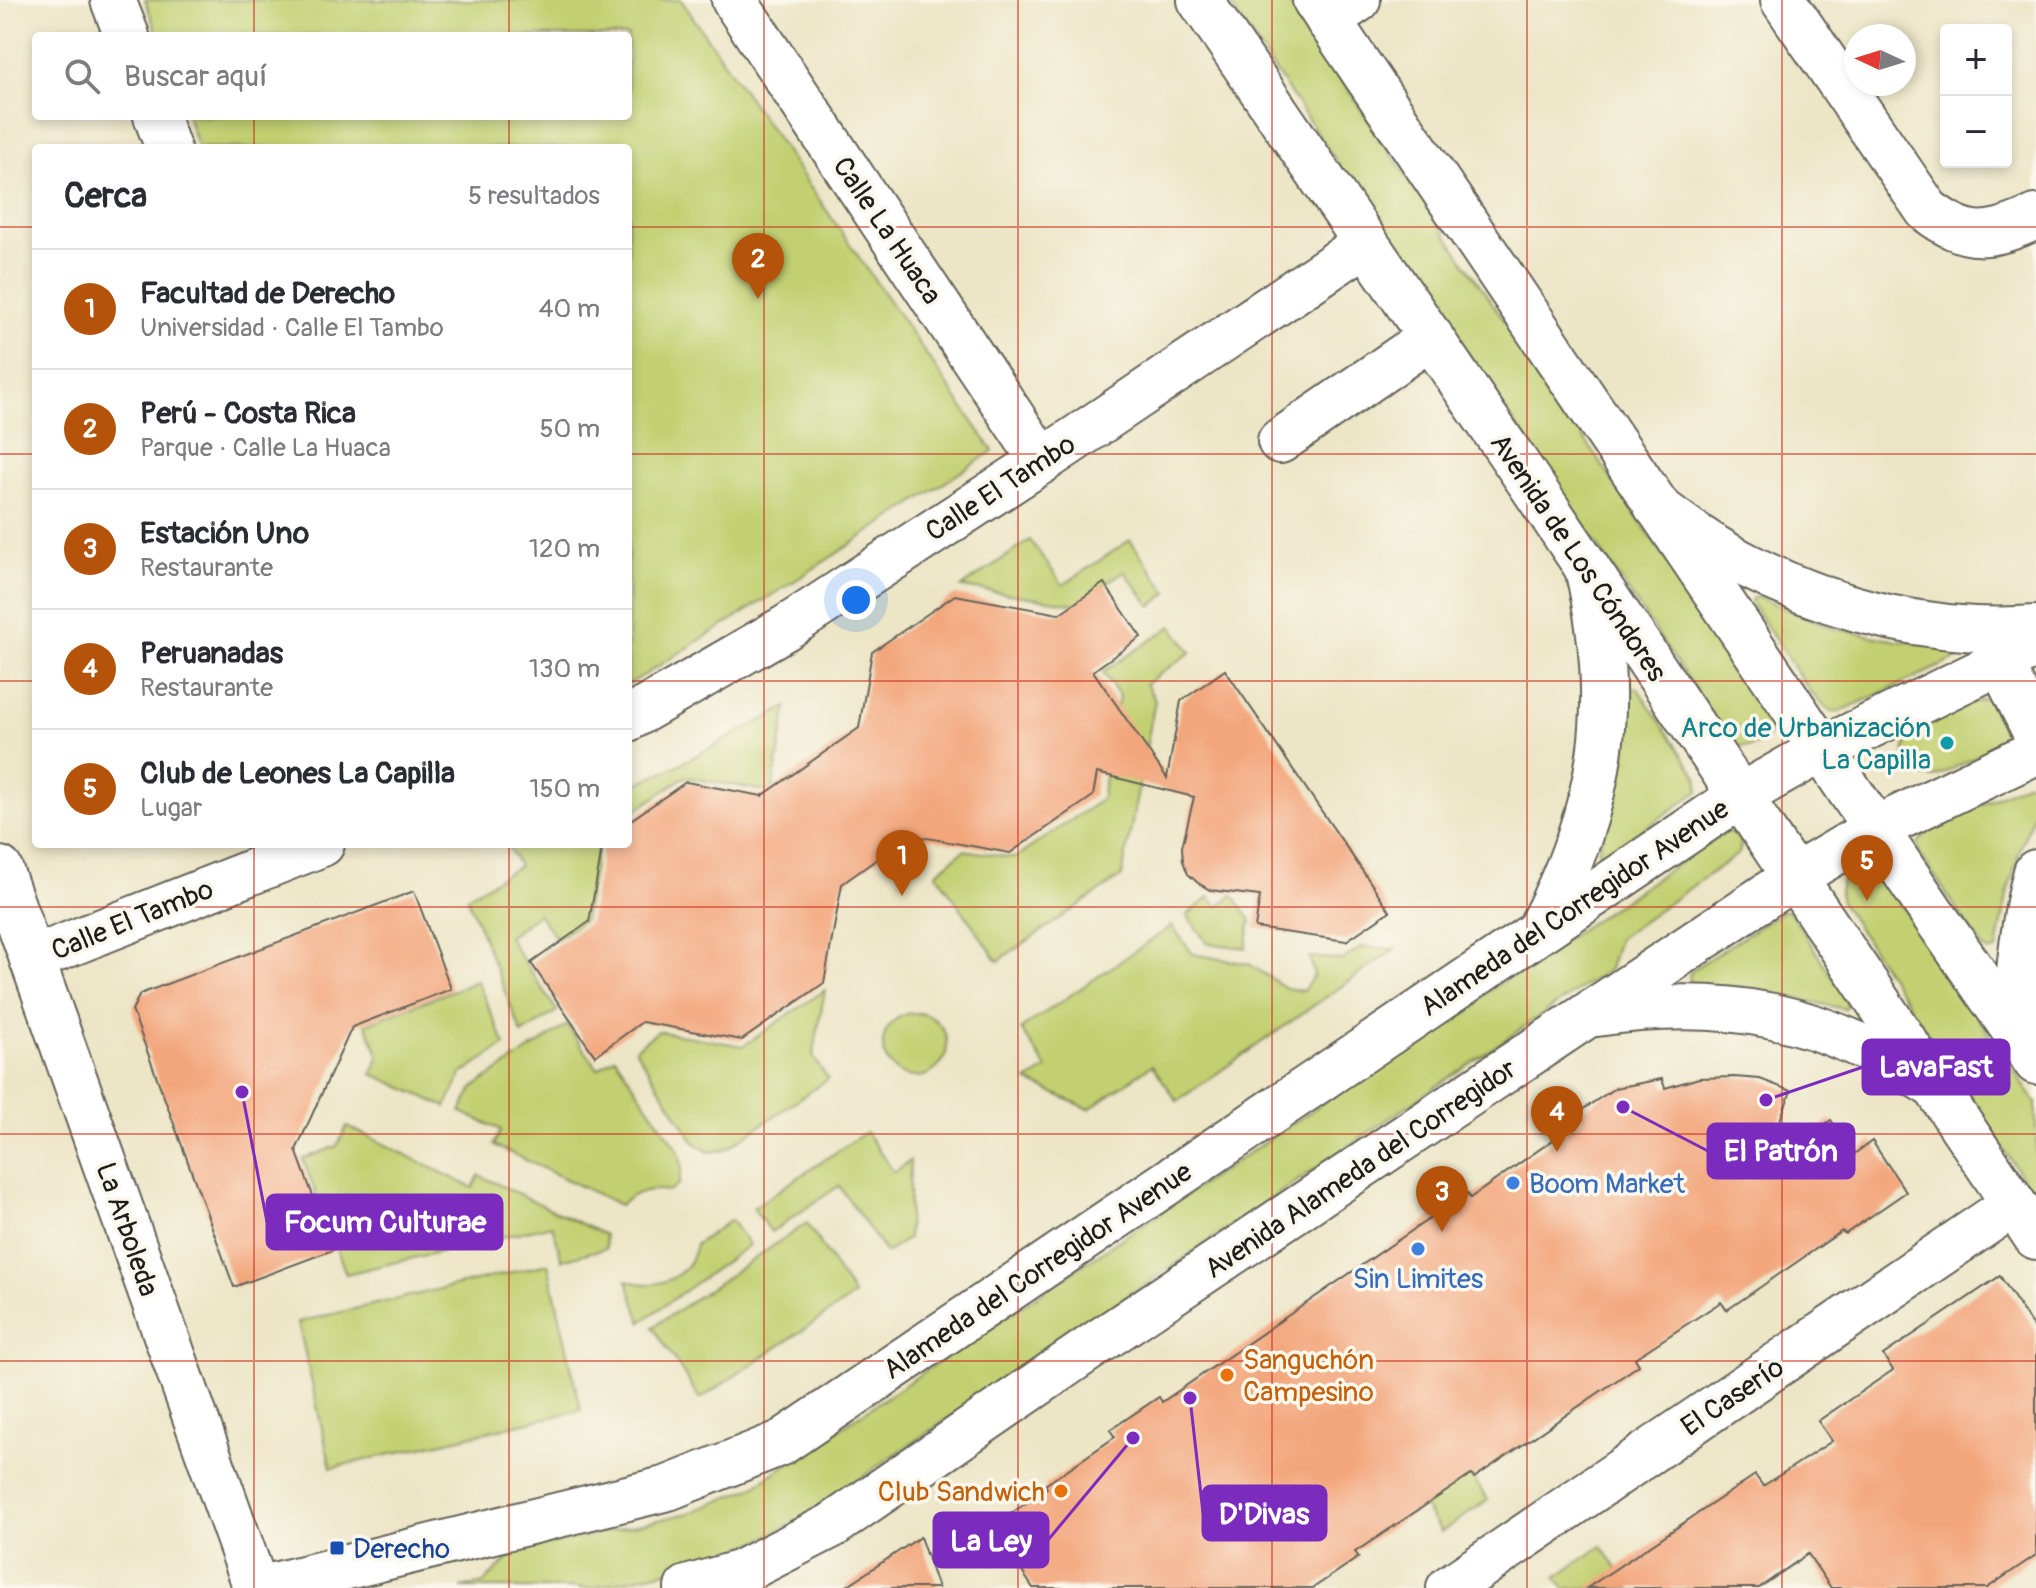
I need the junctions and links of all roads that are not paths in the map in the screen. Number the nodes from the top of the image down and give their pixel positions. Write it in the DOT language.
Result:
graph roads {
  1 [pos="113,0"];
  2 [pos="734,0"];
  3 [pos="1200,0"];
  4 [pos="1783,0"];
  5 [pos="1334,7"];
  6 [pos="125,32"];
  7 [pos="158,120"];
  8 [pos="166,144"];
  9 [pos="2036,217"];
  10 [pos="1365,244"];
  11 [pos="1431,337"];
  12 [pos="1280,441"];
  13 [pos="1042,461"];
  14 [pos="1656,506"];
  15 [pos="1587,568"];
  16 [pos="2036,628"];
  17 [pos="2018,654"];
  18 [pos="632,717"];
  19 [pos="2036,734"];
  20 [pos="1821,750"];
  21 [pos="2036,752"];
  22 [pos="1740,796"];
  23 [pos="1875,829"];
  24 [pos="312,848"];
  25 [pos="0,869"];
  26 [pos="2036,872"];
  27 [pos="1794,877"];
  28 [pos="1539,929"];
  29 [pos="32,959"];
  30 [pos="1589,1015"];
  31 [pos="2025,1047"];
  32 [pos="1934,1086"];
  33 [pos="2025,1220"];
  34 [pos="256,1588"];
  35 [pos="262,1588"];
  36 [pos="687,1588"];
  37 [pos="1449,1588"];
  1 -- 6 [label="street"];
  2 -- 13 [label="street, Calle La Huaca"];
  3 -- 10 [label="street, Avenida de Los Cóndores"];
  4 -- 9 [label="street"];
  5 -- 14 [label="street"];
  7 -- 8 [label="street"];
  10 -- 11 [label="street, Avenida de Los Cóndores"];
  10 -- 13 [label="street, Calle El Tambo"];
  11 -- 12 [label="street"];
  11 -- 15 [label="street, Avenida de Los Cóndores"];
  13 -- 18 [label="street, Calle El Tambo"];
  14 -- 16 [label="street"];
  14 -- 20 [label="street"];
  15 -- 22 [label="street, Avenida de Los Cóndores"];
  15 -- 28 [label="street"];
  17 -- 19 [label="street"];
  17 -- 20 [label="street"];
  20 -- 22 [label="street"];
  20 -- 23 [label="street"];
  21 -- 23 [label="street, Avenida Alameda del Corregidor"];
  22 -- 27 [label="street, Avenida de Los Cóndores"];
  22 -- 28 [label="street, Alameda del Corregidor Avenue"];
  23 -- 27 [label="street, Avenida Alameda del Corregidor"];
  23 -- 31 [label="street"];
  24 -- 29 [label="street, Calle El Tambo"];
  25 -- 29 [label="street, La Arboleda"];
  26 -- 31 [label="street"];
  27 -- 30 [label="street, Avenida Alameda del Corregidor"];
  27 -- 32 [label="street, Avenida de Los Cóndores"];
  28 -- 35 [label="street, Alameda del Corregidor Avenue"];
  29 -- 34 [label="street, La Arboleda"];
  30 -- 32 [label="street"];
  30 -- 36 [label="street, Avenida Alameda del Corregidor"];
  32 -- 33 [label="street, Avenida de Los Cóndores"];
  33 -- 37 [label="street, El Caserío"];
}
